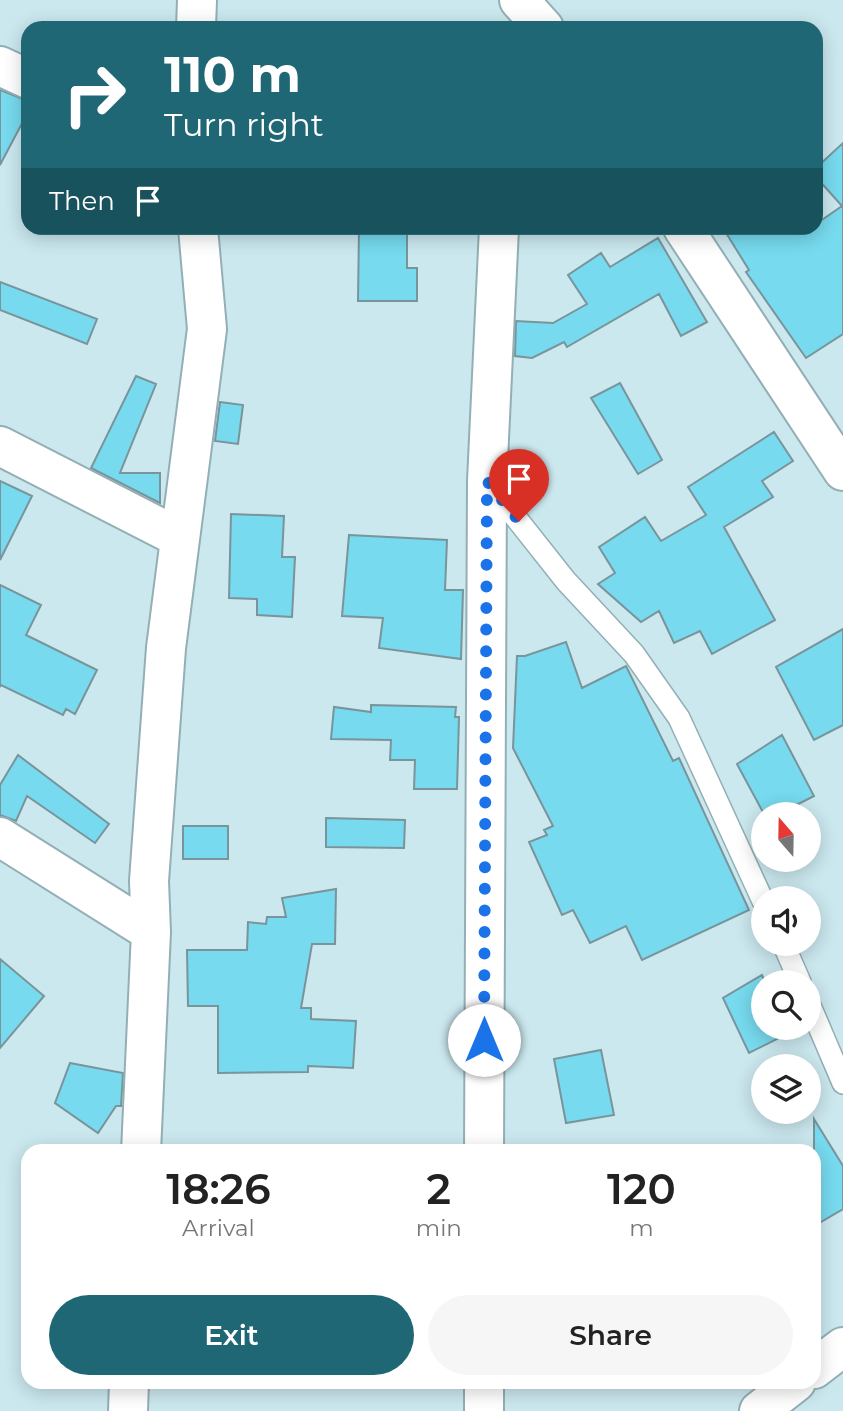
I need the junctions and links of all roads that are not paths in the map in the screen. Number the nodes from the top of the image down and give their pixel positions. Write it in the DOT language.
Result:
graph roads {
  1 [pos="197,0"];
  2 [pos="510,0"];
  3 [pos="519,0"];
  4 [pos="196,21"];
  5 [pos="508,21"];
  6 [pos="538,21"];
  7 [pos="0,66"];
  8 [pos="21,76"];
  9 [pos="199,235"];
  10 [pos="499,235"];
  11 [pos="688,235"];
  12 [pos="0,446"];
  13 [pos="843,471"];
  14 [pos="487,481"];
  15 [pos="180,538"];
  16 [pos="0,837"];
  17 [pos="756,886"];
  18 [pos="151,933"];
  19 [pos="821,1031"];
  20 [pos="843,1083"];
  21 [pos="141,1144"];
  22 [pos="484,1144"];
  23 [pos="843,1347"];
  24 [pos="821,1364"];
  25 [pos="130,1389"];
  26 [pos="484,1389"];
  27 [pos="787,1389"];
  28 [pos="128,1411"];
  29 [pos="484,1411"];
  30 [pos="759,1411"];
  1 -- 4 [label="street"];
  2 -- 5 [label="street"];
  3 -- 6 [label="street"];
  7 -- 8 [label="street"];
  9 -- 15 [label="street"];
  10 -- 14 [label="street"];
  11 -- 13 [label="street"];
  12 -- 15 [label="street"];
  14 -- 17 [label="lane"];
  14 -- 22 [label="street"];
  15 -- 18 [label="street"];
  16 -- 18 [label="street"];
  18 -- 21 [label="street"];
  19 -- 20 [label="lane"];
  23 -- 24 [label="street"];
  25 -- 28 [label="street"];
  26 -- 29 [label="street"];
  27 -- 30 [label="street"];
}
